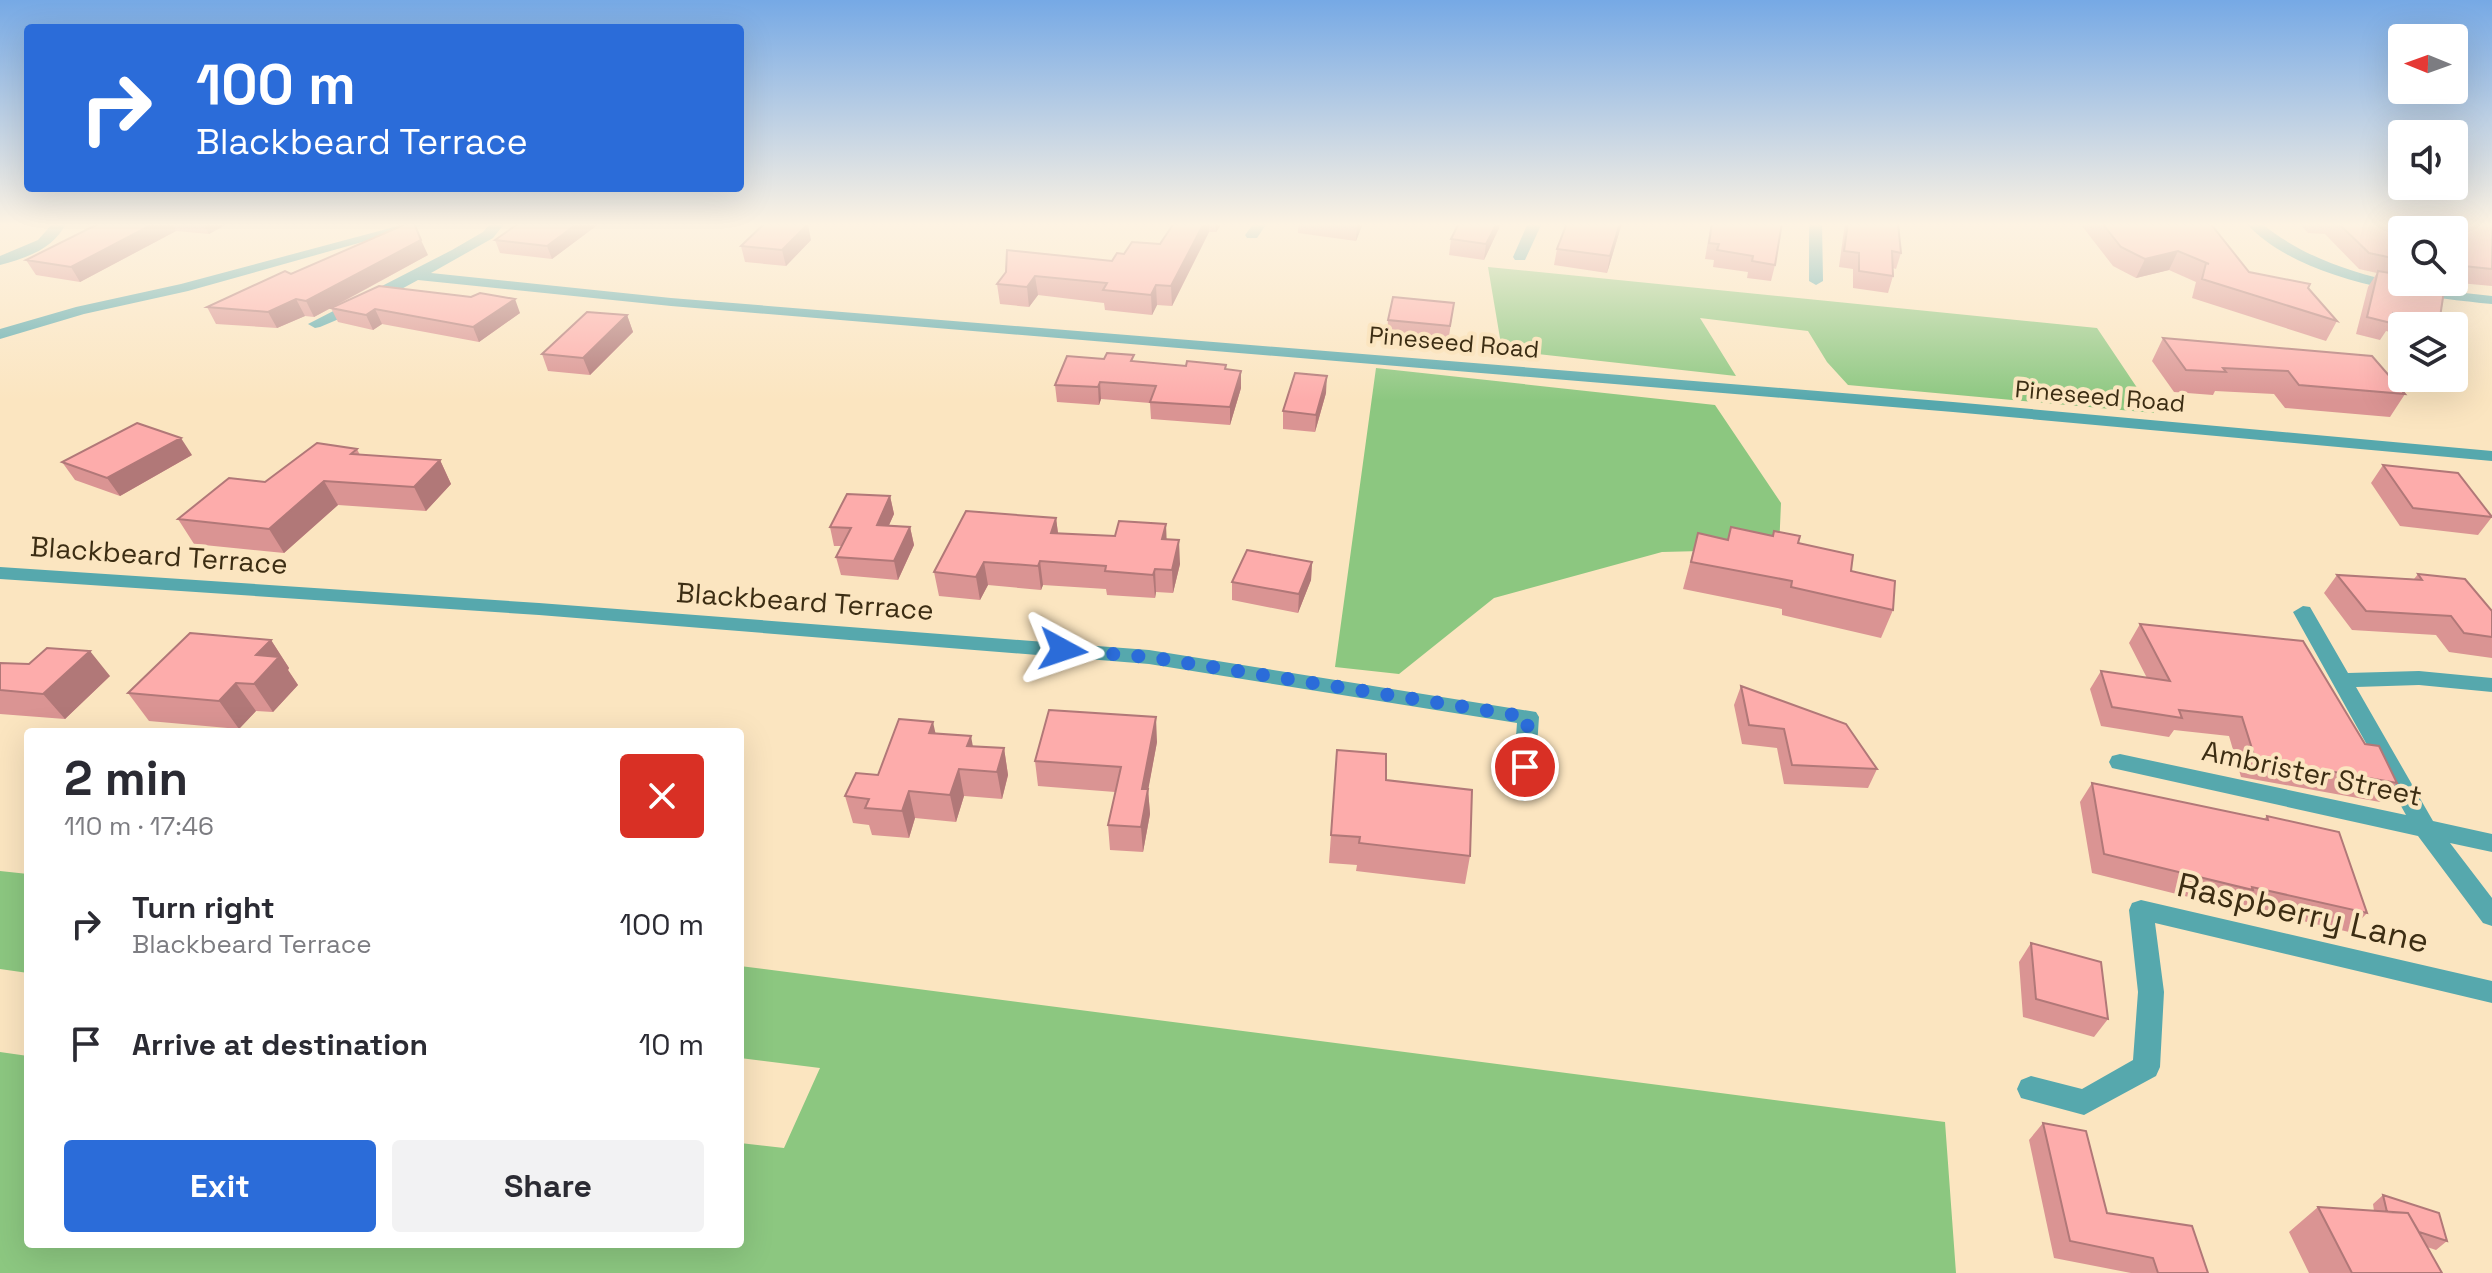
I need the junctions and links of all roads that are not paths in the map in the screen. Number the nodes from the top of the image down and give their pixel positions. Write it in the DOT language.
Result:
graph roads {
  1 [pos="204,282"];
  2 [pos="400,282"];
  3 [pos="483,282"];
  4 [pos="2395,282"];
  5 [pos="2492,300"];
  6 [pos="315,324"];
  7 [pos="0,334"];
  8 [pos="2492,456"];
  9 [pos="0,573"];
  10 [pos="2303,612"];
  11 [pos="2345,680"];
  12 [pos="2492,685"];
  13 [pos="2120,762"];
  14 [pos="1523,792"];
  15 [pos="2425,828"];
  16 [pos="2492,843"];
  17 [pos="2492,916"];
  18 [pos="2492,992"];
  19 [pos="2031,1089"];
  1 -- 7 [label="street"];
  2 -- 6 [label="street"];
  3 -- 8 [label="street, Pineseed Road"];
  4 -- 5 [label="street"];
  9 -- 14 [label="street, Blackbeard Terrace"];
  10 -- 11 [label="street"];
  11 -- 12 [label="street"];
  11 -- 15 [label="street"];
  13 -- 15 [label="street, Ambrister Street"];
  15 -- 16 [label="street, Ambrister Street"];
  15 -- 17 [label="street"];
  18 -- 19 [label="street, Raspberry Lane"];
}
